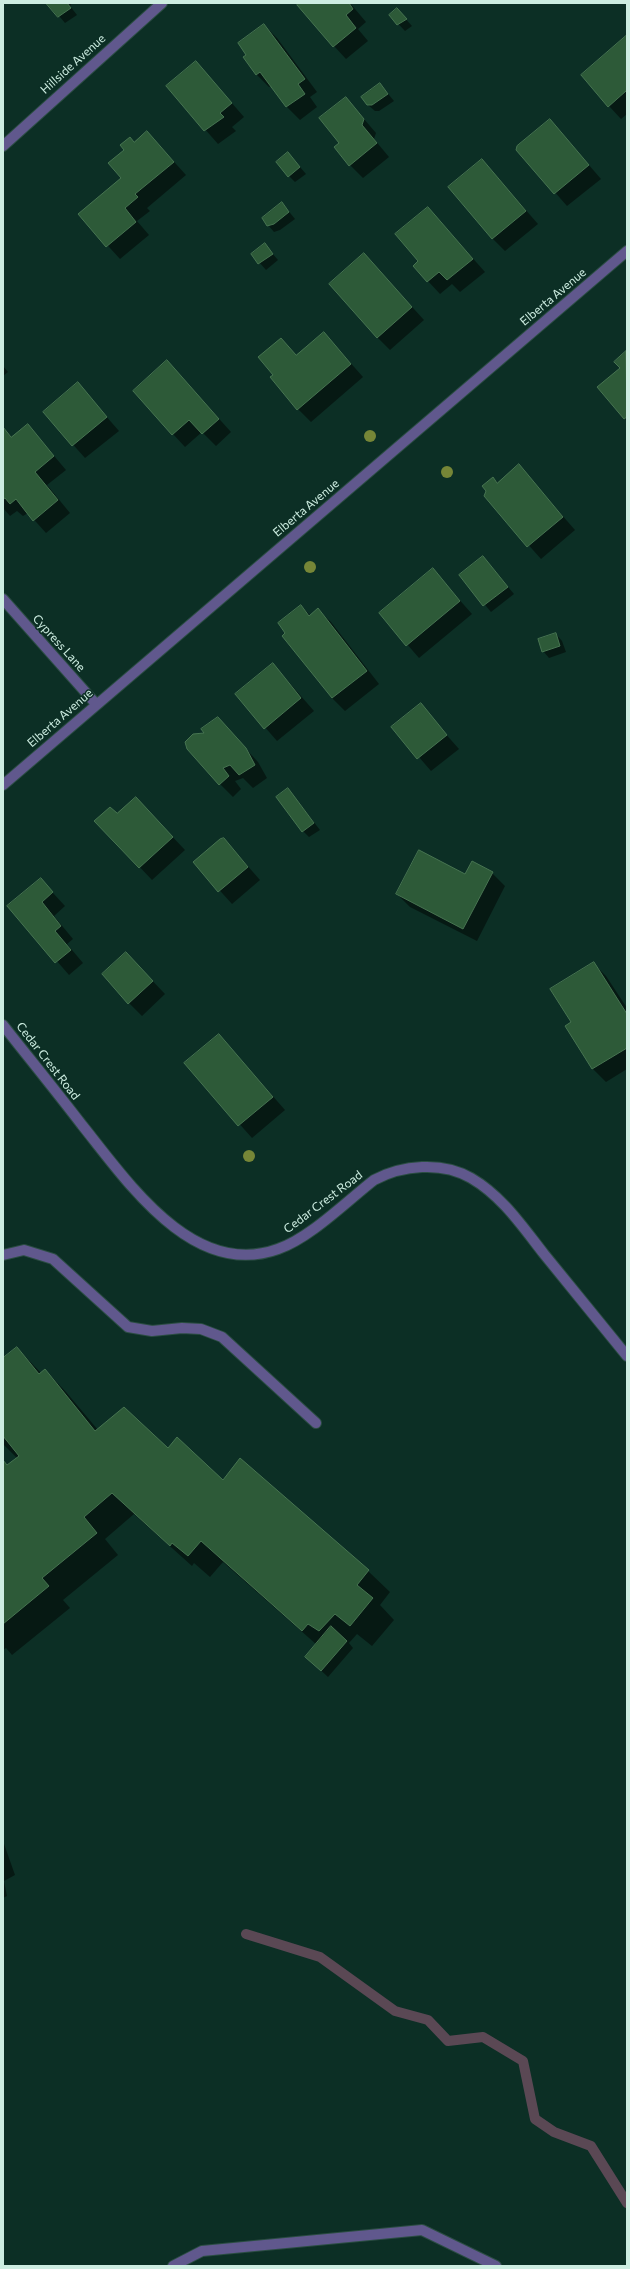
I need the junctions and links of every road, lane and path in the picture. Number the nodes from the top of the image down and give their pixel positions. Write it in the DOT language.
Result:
graph roads {
  1 [pos="162,3"];
  2 [pos="3,146"];
  3 [pos="627,251"];
  4 [pos="3,599"];
  5 [pos="96,704"];
  6 [pos="3,785"];
  7 [pos="3,1025"];
  8 [pos="3,1255"];
  9 [pos="627,1356"];
  10 [pos="316,1423"];
  11 [pos="173,2266"];
  12 [pos="496,2266"];
  1 -- 2 [label="street, Hillside Avenue"];
  3 -- 5 [label="street, Elberta Avenue"];
  4 -- 5 [label="street, Cypress Lane"];
  5 -- 6 [label="street, Elberta Avenue"];
  7 -- 9 [label="street, Cedar Crest Road"];
  8 -- 10 [label="street"];
  11 -- 12 [label="street"];
}
